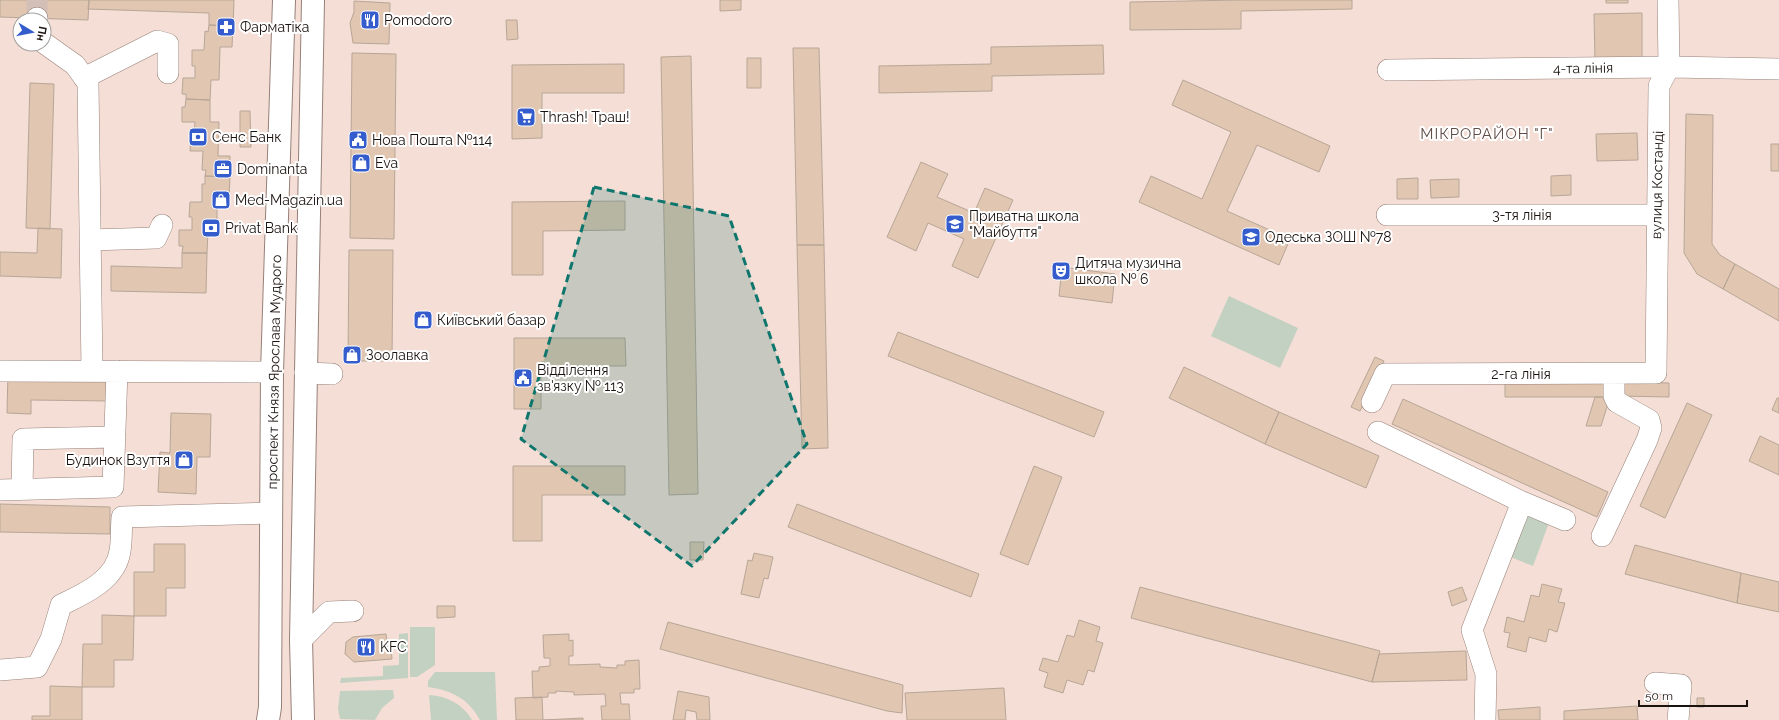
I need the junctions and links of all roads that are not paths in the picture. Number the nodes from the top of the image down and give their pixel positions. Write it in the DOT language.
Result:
graph roads {
  1 [pos="284,0"];
  2 [pos="313,0"];
  3 [pos="1668,0"];
  4 [pos="52,49"];
  5 [pos="1669,67"];
  6 [pos="1779,69"];
  7 [pos="1388,70"];
  8 [pos="168,73"];
  9 [pos="84,78"];
  10 [pos="1388,215"];
  11 [pos="1656,215"];
  12 [pos="162,225"];
  13 [pos="90,240"];
  14 [pos="0,371"];
  15 [pos="92,371"];
  16 [pos="117,371"];
  17 [pos="272,372"];
  18 [pos="305,373"];
  19 [pos="1614,373"];
  20 [pos="1656,373"];
  21 [pos="332,374"];
  22 [pos="1372,402"];
  23 [pos="1378,432"];
  24 [pos="115,437"];
  25 [pos="0,490"];
  26 [pos="22,490"];
  27 [pos="1522,502"];
  28 [pos="271,513"];
  29 [pos="1565,520"];
  30 [pos="1602,536"];
  31 [pos="353,610"];
  32 [pos="301,640"];
  33 [pos="0,670"];
  34 [pos="1655,683"];
  35 [pos="268,720"];
  36 [pos="303,720"];
  37 [pos="1485,720"];
  38 [pos="1678,720"];
  1 -- 17 [label="main road, проспект Князя Ярослава Мудрого"];
  2 -- 18 [label="main road"];
  3 -- 5 [label="street, вулиця Костанді"];
  4 -- 9 [label="street"];
  5 -- 6 [label="street, 4-та лінія"];
  5 -- 7 [label="street, 4-та лінія"];
  5 -- 11 [label="street, вулиця Костанді"];
  8 -- 9 [label="street"];
  9 -- 13 [label="street"];
  10 -- 11 [label="street, 3-тя лінія"];
  11 -- 20 [label="street, вулиця Костанді"];
  12 -- 13 [label="street"];
  13 -- 15 [label="street"];
  14 -- 15 [label="street"];
  15 -- 16 [label="street"];
  16 -- 17 [label="street"];
  16 -- 24 [label="street"];
  17 -- 28 [label="main road, проспект Князя Ярослава Мудрого"];
  18 -- 21 [label="street"];
  18 -- 32 [label="main road"];
  19 -- 20 [label="street, 2-га лінія"];
  19 -- 22 [label="street, 2-га лінія"];
  19 -- 30 [label="street"];
  23 -- 27 [label="street"];
  24 -- 26 [label="street"];
  24 -- 26 [label="street"];
  25 -- 26 [label="street"];
  27 -- 29 [label="street"];
  27 -- 37 [label="street"];
  28 -- 33 [label="street"];
  28 -- 35 [label="main road, проспект Князя Ярослава Мудрого"];
  31 -- 32 [label="street"];
  32 -- 36 [label="main road"];
  34 -- 38 [label="street"];
}
